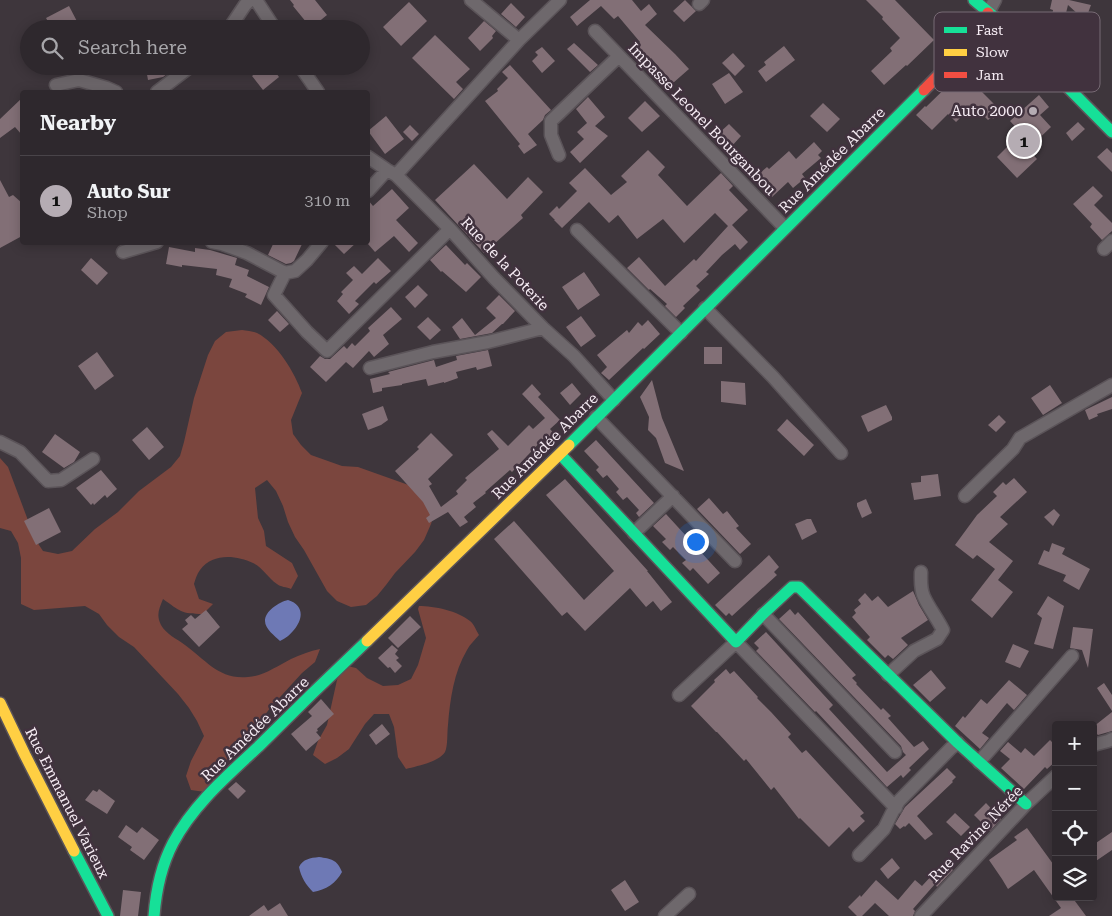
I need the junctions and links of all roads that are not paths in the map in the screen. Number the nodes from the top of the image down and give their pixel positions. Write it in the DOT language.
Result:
graph roads {
  1 [pos="250,0"];
  2 [pos="256,0"];
  3 [pos="471,0"];
  4 [pos="560,0"];
  5 [pos="974,0"];
  6 [pos="995,0"];
  7 [pos="987,12"];
  8 [pos="989,12"];
  9 [pos="234,20"];
  10 [pos="269,20"];
  11 [pos="595,31"];
  12 [pos="519,40"];
  13 [pos="619,56"];
  14 [pos="179,75"];
  15 [pos="306,75"];
  16 [pos="934,80"];
  17 [pos="56,85"];
  18 [pos="112,90"];
  19 [pos="160,90"];
  20 [pos="317,90"];
  21 [pos="1072,92"];
  22 [pos="1112,132"];
  23 [pos="559,155"];
  24 [pos="370,158"];
  25 [pos="392,172"];
  26 [pos="370,190"];
  27 [pos="450,228"];
  28 [pos="785,228"];
  29 [pos="577,230"];
  30 [pos="147,245"];
  31 [pos="225,245"];
  32 [pos="320,245"];
  33 [pos="123,252"];
  34 [pos="285,272"];
  35 [pos="705,308"];
  36 [pos="542,328"];
  37 [pos="681,333"];
  38 [pos="370,368"];
  39 [pos="1112,385"];
  40 [pos="614,400"];
  41 [pos="596,417"];
  42 [pos="0,442"];
  43 [pos="841,453"];
  44 [pos="560,454"];
  45 [pos="93,459"];
  46 [pos="673,496"];
  47 [pos="965,496"];
  48 [pos="634,533"];
  49 [pos="735,561"];
  50 [pos="921,572"];
  51 [pos="763,614"];
  52 [pos="736,642"];
  53 [pos="1072,656"];
  54 [pos="888,675"];
  55 [pos="679,695"];
  56 [pos="0,703"];
  57 [pos="1112,739"];
  58 [pos="958,743"];
  59 [pos="1097,744"];
  60 [pos="895,752"];
  61 [pos="979,762"];
  62 [pos="1052,780"];
  63 [pos="1026,804"];
  64 [pos="896,808"];
  65 [pos="859,855"];
  66 [pos="689,894"];
  67 [pos="108,916"];
  68 [pos="154,916"];
  69 [pos="665,916"];
  70 [pos="921,916"];
  1 -- 9 [label="street"];
  2 -- 10 [label="street"];
  3 -- 12 [label="street"];
  4 -- 12 [label="street"];
  5 -- 7 [label="street"];
  6 -- 8 [label="street"];
  11 -- 13 [label="street, Impasse Leonel Bourganbou"];
  12 -- 25 [label="street"];
  13 -- 23 [label="street"];
  13 -- 28 [label="street, Impasse Leonel Bourganbou"];
  14 -- 19 [label="street"];
  15 -- 20 [label="street"];
  16 -- 28 [label="street, Rue Amédée Abarre"];
  17 -- 18 [label="street"];
  21 -- 22 [label="street"];
  24 -- 25 [label="street, Rue de la Poterie"];
  25 -- 26 [label="street"];
  25 -- 27 [label="street, Rue de la Poterie"];
  27 -- 34 [label="street"];
  27 -- 36 [label="street, Rue de la Poterie"];
  28 -- 35 [label="street, Rue Amédée Abarre"];
  29 -- 37 [label="street"];
  30 -- 33 [label="street"];
  31 -- 34 [label="street"];
  32 -- 34 [label="street"];
  35 -- 37 [label="street, Rue Amédée Abarre"];
  35 -- 43 [label="street"];
  36 -- 38 [label="street"];
  36 -- 40 [label="street, Rue de la Poterie"];
  37 -- 40 [label="street, Rue Amédée Abarre"];
  39 -- 47 [label="street"];
  40 -- 41 [label="street, Rue Amédée Abarre"];
  41 -- 44 [label="street, Rue Amédée Abarre"];
  41 -- 46 [label="street"];
  42 -- 45 [label="street"];
  44 -- 48 [label="street"];
  44 -- 68 [label="street, Rue Amédée Abarre"];
  46 -- 48 [label="street"];
  46 -- 49 [label="street"];
  48 -- 52 [label="street"];
  50 -- 54 [label="street"];
  51 -- 52 [label="street"];
  51 -- 54 [label="street"];
  51 -- 60 [label="street"];
  52 -- 55 [label="street"];
  52 -- 64 [label="street"];
  53 -- 61 [label="street"];
  54 -- 58 [label="street"];
  56 -- 67 [label="street, Rue Emmanuel Varieux"];
  57 -- 59 [label="street"];
  58 -- 61 [label="street"];
  58 -- 64 [label="street"];
  61 -- 63 [label="street"];
  62 -- 63 [label="street, Rue Ravine Nérée"];
  63 -- 70 [label="street, Rue Ravine Nérée"];
  64 -- 65 [label="street"];
  66 -- 69 [label="street"];
}
